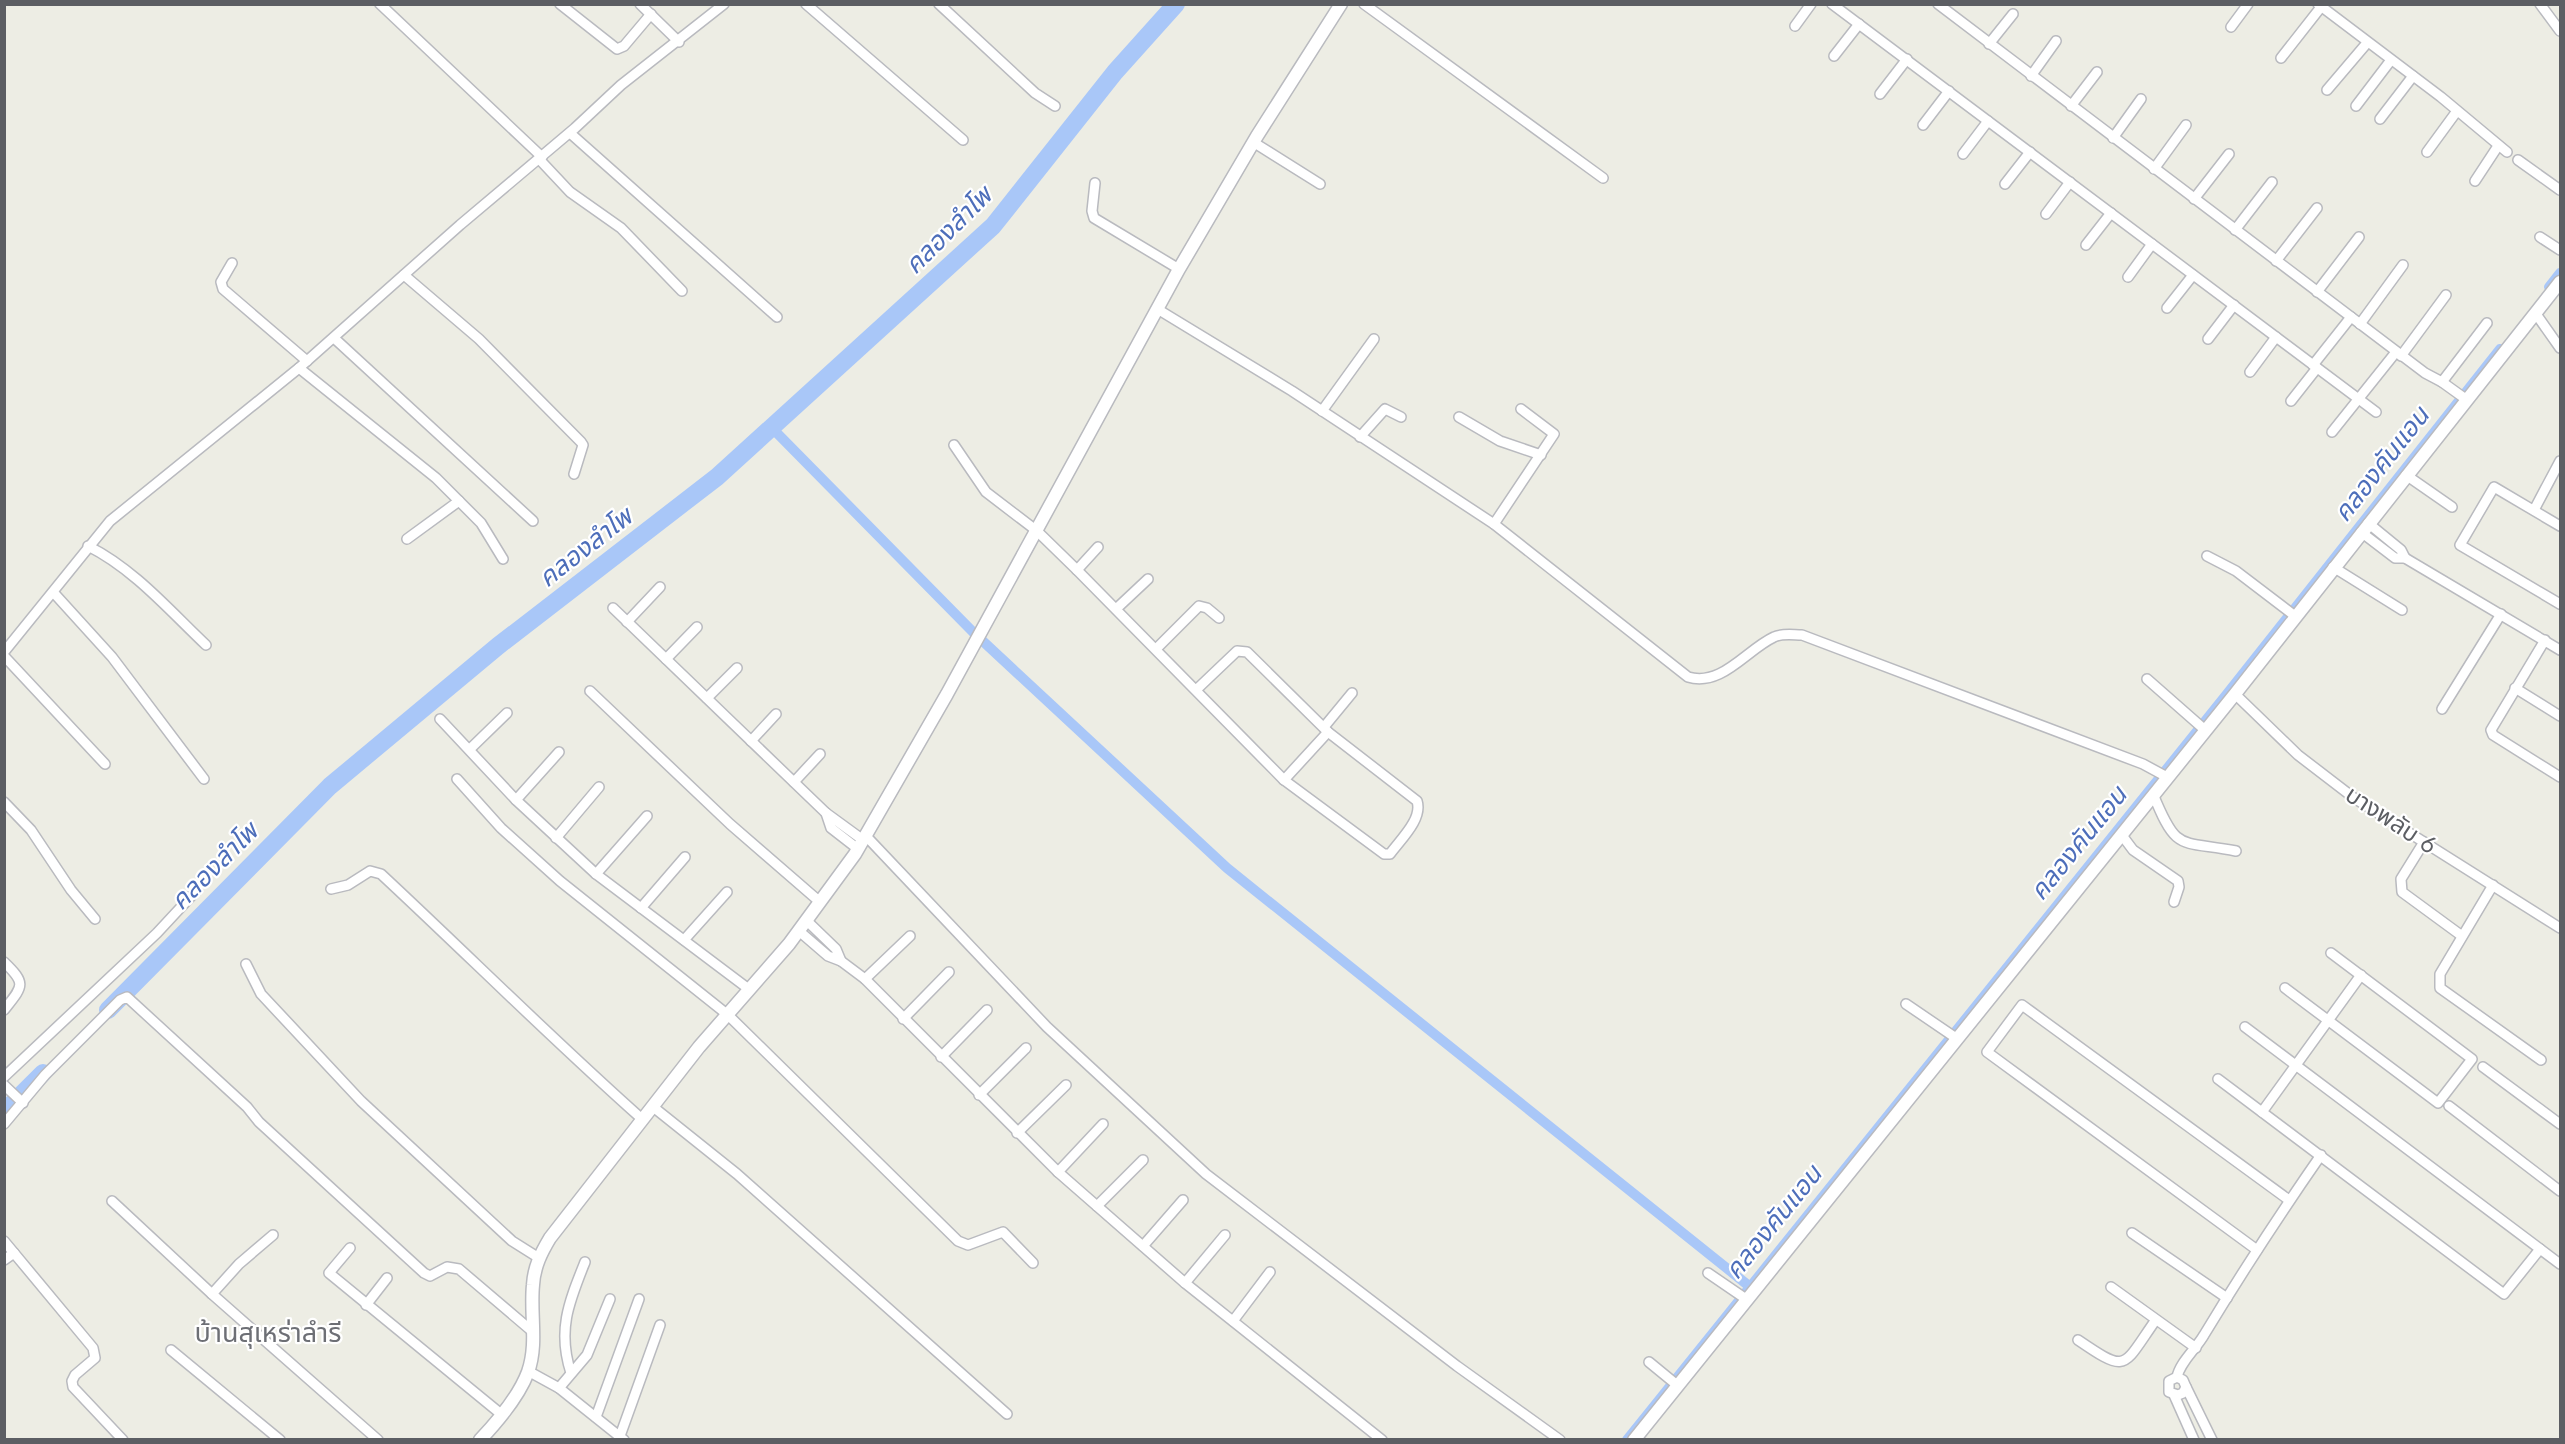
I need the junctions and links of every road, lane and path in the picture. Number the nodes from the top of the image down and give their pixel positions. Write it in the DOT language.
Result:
graph roads {
  1 [pos="380,4"];
  2 [pos="560,4"];
  3 [pos="640,4"];
  4 [pos="724,4"];
  5 [pos="806,4"];
  6 [pos="939,4"];
  7 [pos="1341,4"];
  8 [pos="1364,4"];
  9 [pos="1811,4"];
  10 [pos="1832,4"];
  11 [pos="1938,4"];
  12 [pos="2248,4"];
  13 [pos="2540,4"];
  14 [pos="2319,6"];
  15 [pos="651,14"];
  16 [pos="2013,14"];
  17 [pos="1859,24"];
  18 [pos="1795,26"];
  19 [pos="2231,27"];
  20 [pos="2560,31"];
  21 [pos="2056,41"];
  22 [pos="679,42"];
  23 [pos="2367,43"];
  24 [pos="1989,44"];
  25 [pos="1834,56"];
  26 [pos="2281,58"];
  27 [pos="1906,59"];
  28 [pos="2391,60"];
  29 [pos="2097,72"];
  30 [pos="2031,76"];
  31 [pos="2413,76"];
  32 [pos="2327,90"];
  33 [pos="1949,91"];
  34 [pos="1880,94"];
  35 [pos="2141,99"];
  36 [pos="1055,106"];
  37 [pos="2071,106"];
  38 [pos="2356,106"];
  39 [pos="2457,111"];
  40 [pos="2380,119"];
  41 [pos="1988,121"];
  42 [pos="1923,125"];
  43 [pos="2186,125"];
  44 [pos="570,133"];
  45 [pos="2113,138"];
  46 [pos="963,140"];
  47 [pos="1253,142"];
  48 [pos="2030,152"];
  49 [pos="2427,152"];
  50 [pos="1963,154"];
  51 [pos="2229,154"];
  52 [pos="540,158"];
  53 [pos="2518,160"];
  54 [pos="2154,169"];
  55 [pos="1603,178"];
  56 [pos="2070,182"];
  57 [pos="2272,182"];
  58 [pos="2475,182"];
  59 [pos="1095,183"];
  60 [pos="1320,184"];
  61 [pos="2005,184"];
  62 [pos="2560,190"];
  63 [pos="2194,199"];
  64 [pos="2317,208"];
  65 [pos="2111,213"];
  66 [pos="2046,214"];
  67 [pos="2235,230"];
  68 [pos="2359,237"];
  69 [pos="2540,237"];
  70 [pos="2152,244"];
  71 [pos="2086,245"];
  72 [pos="2560,250"];
  73 [pos="2276,261"];
  74 [pos="232,263"];
  75 [pos="2403,265"];
  76 [pos="1179,270"];
  77 [pos="2193,274"];
  78 [pos="404,275"];
  79 [pos="2127,277"];
  80 [pos="2560,282"];
  81 [pos="682,291"];
  82 [pos="2317,292"];
  83 [pos="2446,294"];
  84 [pos="2234,305"];
  85 [pos="2167,308"];
  86 [pos="1159,310"];
  87 [pos="2536,314"];
  88 [pos="777,317"];
  89 [pos="2351,317"];
  90 [pos="2487,322"];
  91 [pos="2360,324"];
  92 [pos="2276,337"];
  93 [pos="334,338"];
  94 [pos="1374,339"];
  95 [pos="2208,339"];
  96 [pos="2560,348"];
  97 [pos="2399,354"];
  98 [pos="307,361"];
  99 [pos="2315,367"];
  100 [pos="299,368"];
  101 [pos="2250,372"];
  102 [pos="2445,384"];
  103 [pos="2464,398"];
  104 [pos="2358,399"];
  105 [pos="2291,401"];
  106 [pos="1521,409"];
  107 [pos="1322,411"];
  108 [pos="2376,412"];
  109 [pos="1401,417"];
  110 [pos="1459,417"];
  111 [pos="2332,432"];
  112 [pos="1360,436"];
  113 [pos="954,445"];
  114 [pos="1541,455"];
  115 [pos="2560,460"];
  116 [pos="574,474"];
  117 [pos="2406,475"];
  118 [pos="459,501"];
  119 [pos="2452,507"];
  120 [pos="2534,510"];
  121 [pos="533,521"];
  122 [pos="1494,524"];
  123 [pos="2560,526"];
  124 [pos="2365,528"];
  125 [pos="1037,531"];
  126 [pos="406,539"];
  127 [pos="88,546"];
  128 [pos="1098,548"];
  129 [pos="2207,556"];
  130 [pos="503,559"];
  131 [pos="2333,567"];
  132 [pos="1077,570"];
  133 [pos="1148,579"];
  134 [pos="660,587"];
  135 [pos="53,592"];
  136 [pos="2560,604"];
  137 [pos="613,608"];
  138 [pos="1116,609"];
  139 [pos="2402,610"];
  140 [pos="2501,614"];
  141 [pos="2294,615"];
  142 [pos="1219,618"];
  143 [pos="627,622"];
  144 [pos="697,627"];
  145 [pos="2545,640"];
  146 [pos="206,645"];
  147 [pos="1156,649"];
  148 [pos="2560,650"];
  149 [pos="4,654"];
  150 [pos="666,659"];
  151 [pos="737,668"];
  152 [pos="2147,679"];
  153 [pos="2515,688"];
  154 [pos="1196,690"];
  155 [pos="590,692"];
  156 [pos="1352,693"];
  157 [pos="2235,694"];
  158 [pos="706,698"];
  159 [pos="2442,709"];
  160 [pos="507,713"];
  161 [pos="776,714"];
  162 [pos="2560,716"];
  163 [pos="440,718"];
  164 [pos="2204,729"];
  165 [pos="1326,730"];
  166 [pos="751,741"];
  167 [pos="470,749"];
  168 [pos="560,752"];
  169 [pos="820,754"];
  170 [pos="105,764"];
  171 [pos="2166,776"];
  172 [pos="2560,777"];
  173 [pos="204,779"];
  174 [pos="457,779"];
  175 [pos="1284,780"];
  176 [pos="794,782"];
  177 [pos="599,787"];
  178 [pos="2153,794"];
  179 [pos="516,800"];
  180 [pos="4,802"];
  181 [pos="647,816"];
  182 [pos="2121,834"];
  183 [pos="556,838"];
  184 [pos="862,842"];
  185 [pos="2424,842"];
  186 [pos="2236,851"];
  187 [pos="685,857"];
  188 [pos="596,874"];
  189 [pos="2493,885"];
  190 [pos="331,890"];
  191 [pos="196,891"];
  192 [pos="727,892"];
  193 [pos="820,902"];
  194 [pos="2174,902"];
  195 [pos="641,908"];
  196 [pos="95,919"];
  197 [pos="802,926"];
  198 [pos="2560,927"];
  199 [pos="910,936"];
  200 [pos="2462,936"];
  201 [pos="684,940"];
  202 [pos="2331,952"];
  203 [pos="4,962"];
  204 [pos="246,964"];
  205 [pos="949,972"];
  206 [pos="2361,975"];
  207 [pos="865,979"];
  208 [pos="2284,988"];
  209 [pos="750,990"];
  210 [pos="1906,1004"];
  211 [pos="4,1010"];
  212 [pos="987,1010"];
  213 [pos="728,1016"];
  214 [pos="903,1019"];
  215 [pos="2329,1021"];
  216 [pos="2245,1027"];
  217 [pos="1954,1037"];
  218 [pos="1026,1048"];
  219 [pos="940,1057"];
  220 [pos="2541,1060"];
  221 [pos="2296,1066"];
  222 [pos="2483,1067"];
  223 [pos="4,1077"];
  224 [pos="2218,1079"];
  225 [pos="4,1084"];
  226 [pos="1066,1085"];
  227 [pos="979,1095"];
  228 [pos="22,1102"];
  229 [pos="652,1106"];
  230 [pos="2449,1106"];
  231 [pos="2262,1112"];
  232 [pos="642,1119"];
  233 [pos="4,1124"];
  234 [pos="1103,1124"];
  235 [pos="2560,1124"];
  236 [pos="1017,1133"];
  237 [pos="2321,1155"];
  238 [pos="1143,1161"];
  239 [pos="1058,1172"];
  240 [pos="2560,1191"];
  241 [pos="1183,1200"];
  242 [pos="2289,1200"];
  243 [pos="112,1201"];
  244 [pos="1097,1206"];
  245 [pos="2132,1233"];
  246 [pos="273,1235"];
  247 [pos="1225,1235"];
  248 [pos="4,1241"];
  249 [pos="1143,1246"];
  250 [pos="350,1248"];
  251 [pos="2540,1249"];
  252 [pos="2257,1250"];
  253 [pos="14,1253"];
  254 [pos="538,1258"];
  255 [pos="4,1260"];
  256 [pos="585,1262"];
  257 [pos="1033,1263"];
  258 [pos="2560,1264"];
  259 [pos="1270,1272"];
  260 [pos="1708,1273"];
  261 [pos="387,1278"];
  262 [pos="1185,1283"];
  263 [pos="2111,1287"];
  264 [pos="212,1294"];
  265 [pos="1744,1297"];
  266 [pos="2227,1298"];
  267 [pos="610,1299"];
  268 [pos="639,1299"];
  269 [pos="366,1305"];
  270 [pos="1233,1321"];
  271 [pos="2155,1321"];
  272 [pos="660,1325"];
  273 [pos="533,1332"];
  274 [pos="2078,1340"];
  275 [pos="2196,1348"];
  276 [pos="171,1350"];
  277 [pos="1653,1365"];
  278 [pos="528,1371"];
  279 [pos="571,1373"];
  280 [pos="2177,1377"];
  281 [pos="1676,1384"];
  282 [pos="2186,1387"];
  283 [pos="559,1388"];
  284 [pos="2174,1395"];
  285 [pos="501,1414"];
  286 [pos="1007,1414"];
  287 [pos="596,1417"];
  288 [pos="485,1438"];
  289 [pos="622,1438"];
  290 [pos="123,1440"];
  291 [pos="280,1440"];
  292 [pos="378,1440"];
  293 [pos="1382,1440"];
  294 [pos="1560,1440"];
  295 [pos="1634,1440"];
  296 [pos="2194,1440"];
  297 [pos="2212,1440"];
  1 -- 52 [label="street"];
  2 -- 15 [label="street"];
  3 -- 15 [label="street"];
  4 -- 22 [label="street"];
  5 -- 46 [label="street"];
  6 -- 36 [label="street"];
  7 -- 47 [label="street"];
  8 -- 55 [label="street"];
  9 -- 18 [label="street"];
  10 -- 17 [label="street"];
  11 -- 24 [label="street"];
  12 -- 19 [label="street"];
  13 -- 20 [label="street"];
  14 -- 23 [label="street"];
  14 -- 26 [label="street"];
  15 -- 22 [label="street"];
  16 -- 24 [label="street"];
  17 -- 25 [label="street"];
  17 -- 27 [label="street"];
  21 -- 30 [label="street"];
  22 -- 44 [label="street"];
  23 -- 28 [label="street"];
  23 -- 32 [label="street"];
  24 -- 30 [label="street"];
  27 -- 33 [label="street"];
  27 -- 34 [label="street"];
  28 -- 31 [label="street"];
  28 -- 38 [label="street"];
  29 -- 37 [label="street"];
  30 -- 37 [label="street"];
  31 -- 39 [label="street"];
  31 -- 40 [label="street"];
  33 -- 41 [label="street"];
  33 -- 42 [label="street"];
  35 -- 45 [label="street"];
  37 -- 45 [label="street"];
  39 -- 49 [label="street"];
  39 -- 58 [label="street"];
  41 -- 48 [label="street"];
  41 -- 50 [label="street"];
  43 -- 54 [label="street"];
  44 -- 52 [label="street"];
  44 -- 88 [label="street"];
  45 -- 54 [label="street"];
  47 -- 60 [label="street"];
  47 -- 76 [label="street"];
  48 -- 56 [label="street"];
  48 -- 61 [label="street"];
  51 -- 63 [label="street"];
  52 -- 78 [label="street"];
  52 -- 81 [label="street"];
  53 -- 62 [label="street"];
  54 -- 63 [label="street"];
  56 -- 65 [label="street"];
  56 -- 66 [label="street"];
  57 -- 67 [label="street"];
  59 -- 76 [label="street"];
  63 -- 67 [label="street"];
  64 -- 73 [label="street"];
  65 -- 70 [label="street"];
  65 -- 71 [label="street"];
  67 -- 73 [label="street"];
  68 -- 82 [label="street"];
  69 -- 72 [label="street"];
  70 -- 77 [label="street"];
  70 -- 79 [label="street"];
  73 -- 82 [label="street"];
  74 -- 98 [label="street"];
  75 -- 91 [label="street"];
  76 -- 86 [label="street"];
  77 -- 84 [label="street"];
  77 -- 85 [label="street"];
  78 -- 93 [label="street"];
  78 -- 116 [label="street"];
  80 -- 87 [label="street"];
  82 -- 89 [label="street"];
  83 -- 97 [label="street"];
  84 -- 92 [label="street"];
  84 -- 95 [label="street"];
  86 -- 107 [label="street"];
  86 -- 125 [label="street"];
  87 -- 96 [label="street"];
  87 -- 103 [label="street"];
  89 -- 91 [label="street"];
  89 -- 99 [label="street"];
  90 -- 102 [label="street"];
  91 -- 97 [label="street"];
  92 -- 99 [label="street"];
  92 -- 101 [label="street"];
  93 -- 98 [label="street"];
  93 -- 121 [label="street"];
  94 -- 107 [label="street"];
  97 -- 102 [label="street"];
  97 -- 104 [label="street"];
  98 -- 100 [label="street"];
  99 -- 104 [label="street"];
  99 -- 105 [label="street"];
  100 -- 118 [label="street"];
  100 -- 127 [label="street"];
  102 -- 103 [label="street"];
  103 -- 117 [label="street"];
  104 -- 108 [label="street"];
  104 -- 111 [label="street"];
  106 -- 114 [label="street"];
  107 -- 112 [label="street"];
  109 -- 112 [label="street"];
  110 -- 114 [label="street"];
  112 -- 122 [label="street"];
  113 -- 125 [label="street"];
  114 -- 122 [label="street"];
  115 -- 120 [label="street"];
  117 -- 119 [label="street"];
  117 -- 124 [label="street"];
  118 -- 126 [label="street"];
  118 -- 130 [label="street"];
  120 -- 123 [label="street"];
  120 -- 136 [label="street"];
  122 -- 171 [label="street"];
  124 -- 131 [label="street"];
  124 -- 140 [label="street"];
  125 -- 132 [label="street"];
  125 -- 184 [label="street"];
  127 -- 135 [label="street"];
  127 -- 146 [label="street"];
  128 -- 132 [label="street"];
  129 -- 141 [label="street"];
  131 -- 139 [label="street"];
  131 -- 141 [label="street"];
  132 -- 138 [label="street"];
  133 -- 138 [label="street"];
  134 -- 143 [label="street"];
  135 -- 149 [label="street"];
  135 -- 173 [label="street"];
  137 -- 143 [label="street"];
  138 -- 147 [label="street"];
  140 -- 145 [label="street"];
  140 -- 159 [label="street"];
  141 -- 157 [label="street"];
  142 -- 147 [label="street"];
  143 -- 150 [label="street"];
  144 -- 150 [label="street"];
  145 -- 148 [label="street"];
  145 -- 153 [label="street"];
  147 -- 154 [label="street"];
  149 -- 170 [label="street"];
  150 -- 158 [label="street"];
  151 -- 158 [label="street"];
  152 -- 164 [label="street"];
  153 -- 162 [label="street"];
  153 -- 172 [label="street"];
  154 -- 165 [label="street"];
  154 -- 175 [label="street"];
  155 -- 193 [label="street"];
  156 -- 165 [label="street"];
  157 -- 164 [label="street"];
  157 -- 185 [label="street, บางพลับ 6"];
  158 -- 166 [label="street"];
  160 -- 167 [label="street"];
  161 -- 166 [label="street"];
  163 -- 167 [label="street"];
  164 -- 171 [label="street"];
  165 -- 175 [label="street"];
  165 -- 175 [label="street"];
  166 -- 176 [label="street"];
  167 -- 179 [label="street"];
  168 -- 179 [label="street"];
  169 -- 176 [label="street"];
  171 -- 178 [label="street"];
  174 -- 213 [label="street"];
  176 -- 184 [label="street"];
  177 -- 183 [label="street"];
  178 -- 182 [label="street"];
  178 -- 186 [label="street"];
  179 -- 183 [label="street"];
  180 -- 196 [label="street"];
  181 -- 188 [label="street"];
  182 -- 194 [label="street"];
  182 -- 217 [label="street"];
  183 -- 188 [label="street"];
  184 -- 193 [label="street"];
  184 -- 294 [label="street"];
  185 -- 189 [label="street, บางพลับ 6"];
  185 -- 200 [label="street"];
  187 -- 195 [label="street"];
  188 -- 195 [label="street"];
  189 -- 198 [label="street, บางพลับ 6"];
  189 -- 200 [label="street"];
  190 -- 232 [label="street"];
  191 -- 223 [label="street"];
  192 -- 201 [label="street"];
  193 -- 197 [label="street"];
  195 -- 201 [label="street"];
  197 -- 207 [label="street"];
  197 -- 209 [label="street"];
  199 -- 207 [label="street"];
  200 -- 220 [label="street"];
  201 -- 209 [label="street"];
  202 -- 206 [label="street"];
  203 -- 211 [label="street"];
  204 -- 254 [label="street"];
  205 -- 214 [label="street"];
  206 -- 215 [label="street"];
  206 -- 215 [label="street"];
  207 -- 214 [label="street"];
  208 -- 215 [label="street"];
  209 -- 213 [label="street"];
  210 -- 217 [label="street"];
  212 -- 219 [label="street"];
  213 -- 229 [label="street"];
  213 -- 257 [label="street"];
  214 -- 219 [label="street"];
  215 -- 221 [label="street"];
  216 -- 221 [label="street"];
  217 -- 265 [label="street"];
  218 -- 227 [label="street"];
  219 -- 227 [label="street"];
  221 -- 231 [label="street"];
  221 -- 251 [label="street"];
  222 -- 235 [label="street"];
  224 -- 231 [label="street"];
  225 -- 228 [label="street"];
  226 -- 236 [label="street"];
  227 -- 236 [label="street"];
  228 -- 233 [label="street"];
  228 -- 273 [label="street"];
  229 -- 232 [label="street"];
  229 -- 286 [label="street"];
  230 -- 240 [label="street"];
  231 -- 237 [label="street"];
  232 -- 254 [label="street"];
  234 -- 239 [label="street"];
  236 -- 239 [label="street"];
  237 -- 242 [label="street"];
  237 -- 251 [label="street"];
  238 -- 244 [label="street"];
  239 -- 244 [label="street"];
  241 -- 249 [label="street"];
  242 -- 252 [label="street"];
  242 -- 252 [label="street"];
  243 -- 264 [label="street"];
  244 -- 249 [label="street"];
  245 -- 266 [label="street"];
  246 -- 264 [label="street"];
  247 -- 262 [label="street"];
  248 -- 253 [label="street"];
  249 -- 262 [label="street"];
  250 -- 269 [label="street"];
  251 -- 258 [label="street"];
  252 -- 266 [label="street"];
  253 -- 255 [label="street"];
  253 -- 290 [label="street"];
  254 -- 273 [label="street"];
  256 -- 279 [label="street"];
  259 -- 270 [label="street"];
  260 -- 265 [label="street"];
  261 -- 269 [label="street"];
  262 -- 270 [label="street"];
  263 -- 271 [label="street"];
  264 -- 292 [label="street"];
  265 -- 281 [label="street"];
  266 -- 275 [label="street"];
  267 -- 279 [label="street"];
  268 -- 287 [label="street"];
  269 -- 285 [label="street"];
  270 -- 293 [label="street"];
  271 -- 274 [label="street"];
  271 -- 275 [label="street"];
  272 -- 289 [label="street"];
  273 -- 278 [label="street"];
  275 -- 280 [label="street"];
  276 -- 291 [label="street"];
  277 -- 281 [label="street"];
  278 -- 283 [label="street"];
  278 -- 285 [label="street"];
  279 -- 283 [label="street"];
  280 -- 282 [label="street"];
  280 -- 284 [label="street"];
  281 -- 295 [label="street"];
  282 -- 284 [label="street"];
  282 -- 297 [label="street"];
  283 -- 287 [label="street"];
  284 -- 296 [label="street"];
  285 -- 288 [label="street"];
  287 -- 289 [label="street"];
}
